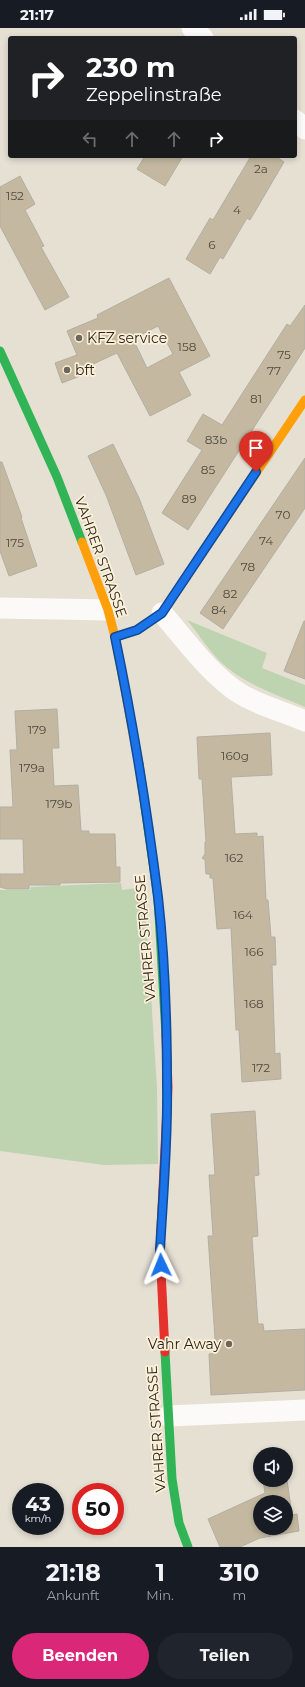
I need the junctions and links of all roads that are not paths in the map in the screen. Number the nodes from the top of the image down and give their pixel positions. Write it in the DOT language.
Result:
graph roads {
  1 [pos="192,28"];
  2 [pos="201,36"];
  3 [pos="297,122"];
  4 [pos="305,129"];
  5 [pos="0,351"];
  6 [pos="305,400"];
  7 [pos="0,608"];
  8 [pos="108,610"];
  9 [pos="162,613"];
  10 [pos="115,637"];
  11 [pos="305,721"];
  12 [pos="305,1410"];
  13 [pos="168,1416"];
  14 [pos="188,1547"];
  1 -- 2 [label="street"];
  3 -- 4 [label="street"];
  5 -- 8 [label="main road, VAHRER STRASSE"];
  6 -- 9 [label="main road"];
  7 -- 8 [label="street"];
  8 -- 10 [label="main road, VAHRER STRASSE"];
  9 -- 10 [label="main road"];
  9 -- 11 [label="street"];
  10 -- 13 [label="main road, VAHRER STRASSE"];
  12 -- 13 [label="street"];
  13 -- 14 [label="main road, VAHRER STRASSE"];
}
